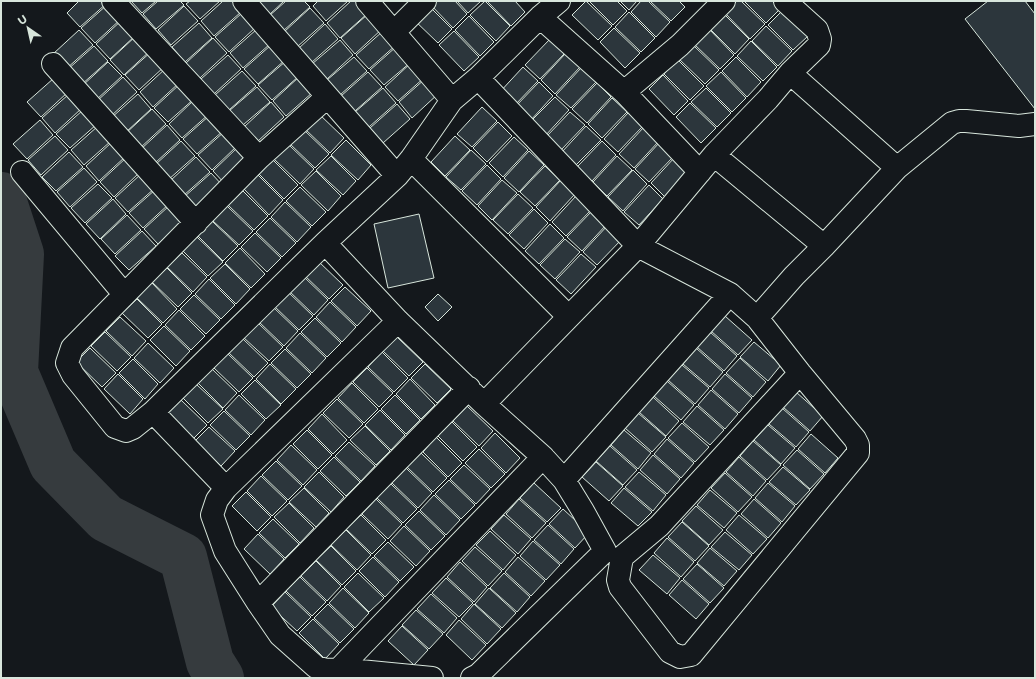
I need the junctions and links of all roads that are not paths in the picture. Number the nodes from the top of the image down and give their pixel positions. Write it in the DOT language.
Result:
graph roads {
  1 [pos="113,1"];
  2 [pos="244,1"];
  3 [pos="367,1"];
  4 [pos="425,1"];
  5 [pos="559,1"];
  6 [pos="724,1"];
  7 [pos="785,1"];
  8 [pos="540,16"];
  9 [pos="394,32"];
  10 [pos="53,64"];
  11 [pos="790,72"];
  12 [pos="478,78"];
  13 [pos="624,92"];
  14 [pos="327,97"];
  15 [pos="452,100"];
  16 [pos="1035,124"];
  17 [pos="714,155"];
  18 [pos="259,158"];
  19 [pos="411,159"];
  20 [pos="897,168"];
  21 [pos="22,172"];
  22 [pos="700,172"];
  23 [pos="397,176"];
  24 [pos="196,223"];
  25 [pos="325,243"];
  26 [pos="638,246"];
  27 [pos="824,246"];
  28 [pos="124,294"];
  29 [pos="730,294"];
  30 [pos="568,316"];
  31 [pos="757,318"];
  32 [pos="398,321"];
  33 [pos="800,373"];
  34 [pos="469,388"];
  35 [pos="484,404"];
  36 [pos="153,412"];
  37 [pos="543,457"];
  38 [pos="564,480"];
  39 [pos="226,488"];
  40 [pos="614,554"];
  41 [pos="258,603"];
  42 [pos="339,669"];
  43 [pos="432,678"];
  44 [pos="472,678"];
  1 -- 18 [label="street"];
  2 -- 14 [label="street"];
  3 -- 9 [label="street"];
  4 -- 9 [label="street"];
  5 -- 8 [label="street"];
  6 -- 13 [label="street"];
  7 -- 11 [label="street"];
  8 -- 12 [label="street"];
  8 -- 13 [label="street"];
  9 -- 15 [label="street"];
  10 -- 24 [label="street"];
  11 -- 17 [label="street"];
  11 -- 20 [label="street"];
  12 -- 15 [label="street"];
  12 -- 26 [label="street"];
  13 -- 22 [label="street"];
  14 -- 18 [label="street"];
  14 -- 23 [label="street"];
  15 -- 19 [label="street"];
  16 -- 20 [label="street"];
  17 -- 22 [label="street"];
  17 -- 27 [label="street"];
  18 -- 24 [label="street"];
  19 -- 23 [label="street"];
  19 -- 30 [label="street"];
  20 -- 27 [label="street"];
  21 -- 28 [label="street"];
  22 -- 26 [label="street"];
  23 -- 25 [label="street"];
  24 -- 28 [label="street"];
  25 -- 32 [label="street"];
  25 -- 36 [label="street"];
  26 -- 29 [label="street"];
  26 -- 30 [label="street"];
  27 -- 31 [label="street"];
  28 -- 36 [label="street"];
  29 -- 31 [label="street"];
  29 -- 38 [label="street"];
  30 -- 35 [label="street"];
  31 -- 33 [label="street"];
  32 -- 34 [label="street"];
  32 -- 39 [label="street"];
  33 -- 40 [label="street"];
  33 -- 40 [label="street"];
  34 -- 35 [label="street"];
  34 -- 41 [label="street"];
  35 -- 37 [label="street"];
  36 -- 39 [label="street"];
  37 -- 38 [label="street"];
  37 -- 42 [label="street"];
  38 -- 40 [label="street"];
  39 -- 41 [label="street"];
  40 -- 44 [label="street"];
  41 -- 42 [label="street"];
  42 -- 43 [label="street"];
}
